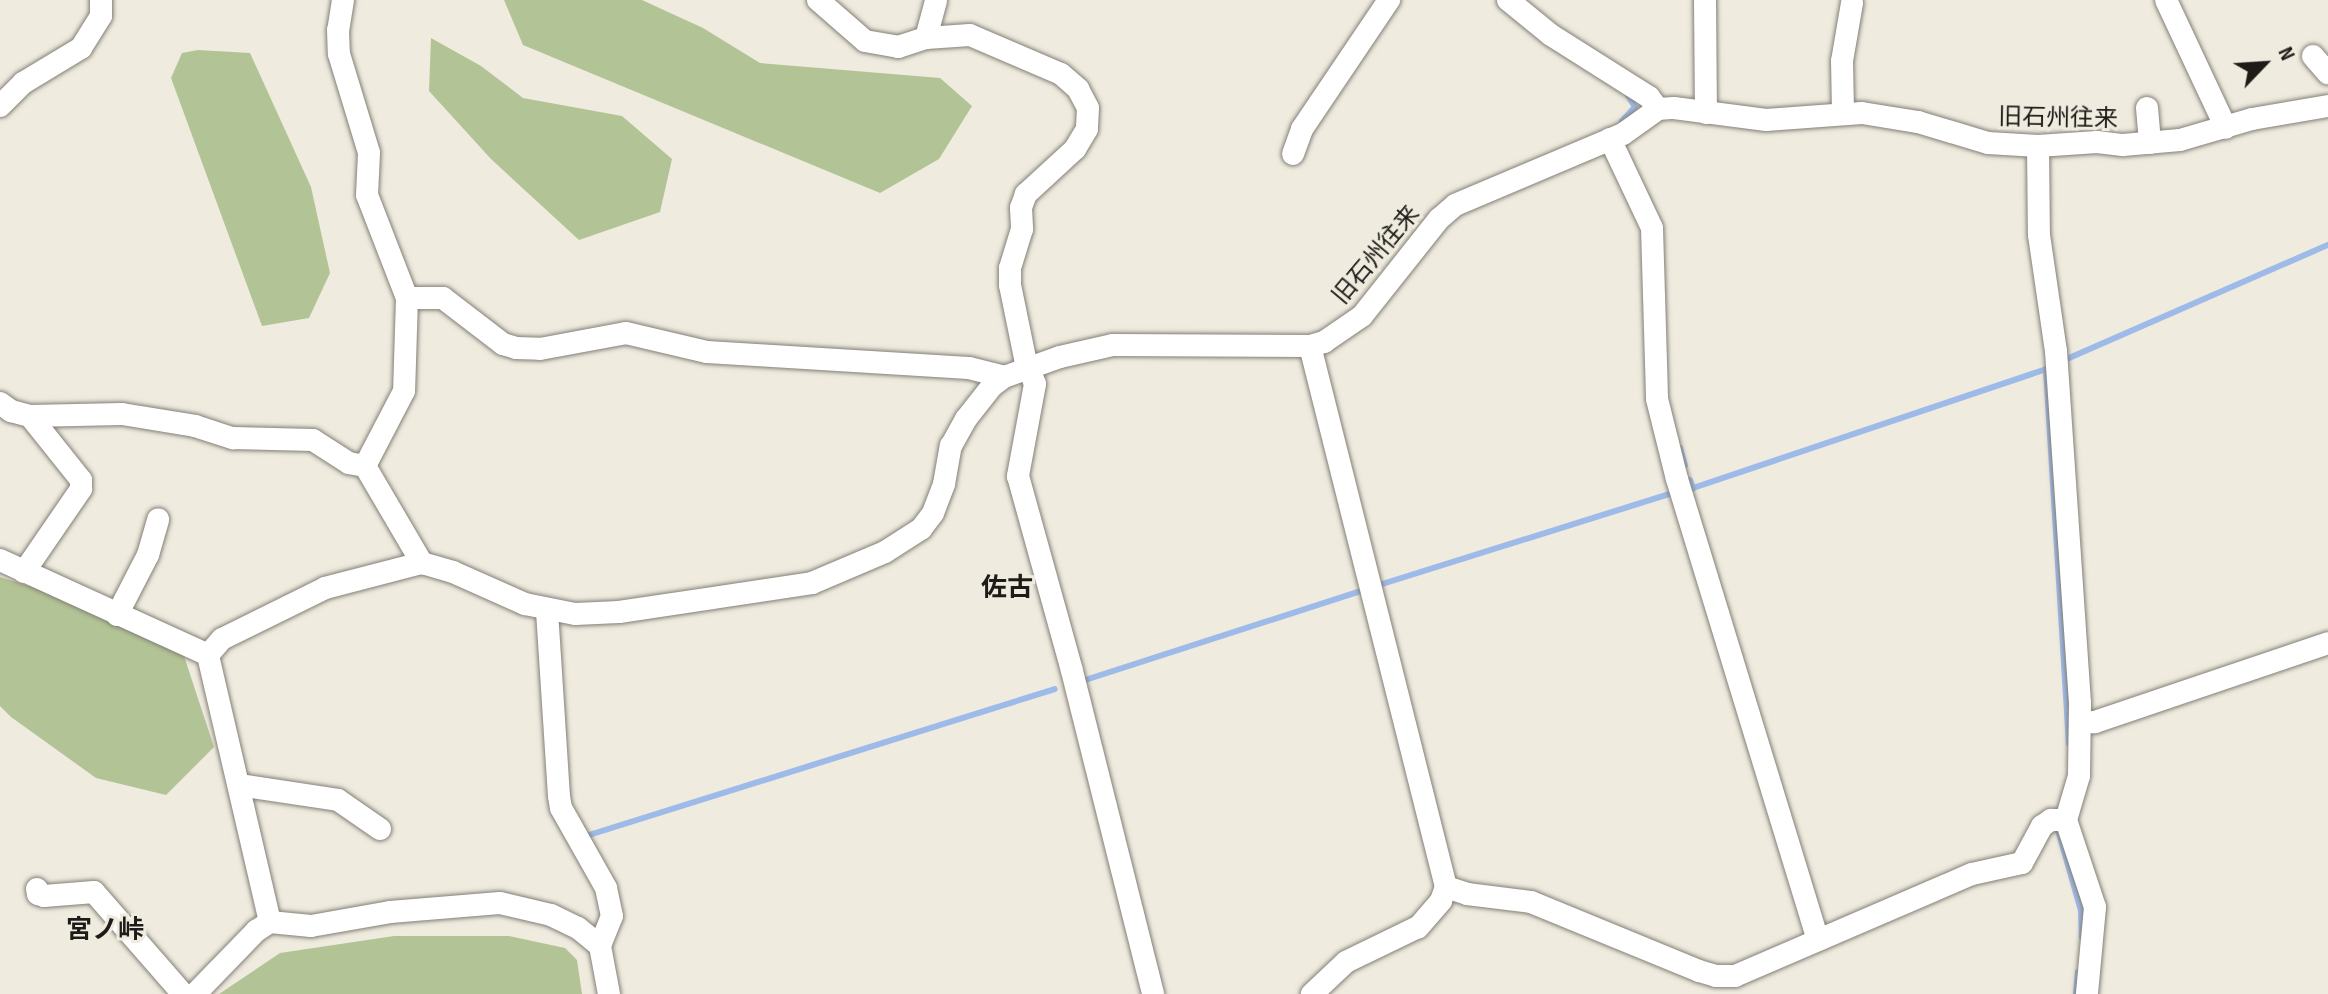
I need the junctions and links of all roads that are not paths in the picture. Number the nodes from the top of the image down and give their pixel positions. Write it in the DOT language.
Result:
graph roads {
  1 [pos="101,0"];
  2 [pos="343,0"];
  3 [pos="818,0"];
  4 [pos="936,0"];
  5 [pos="1389,0"];
  6 [pos="1705,0"];
  7 [pos="2166,0"];
  8 [pos="1519,2"];
  9 [pos="1852,3"];
  10 [pos="926,38"];
  11 [pos="0,106"];
  12 [pos="2328,106"];
  13 [pos="2147,108"];
  14 [pos="1658,109"];
  15 [pos="1843,112"];
  16 [pos="1706,113"];
  17 [pos="2226,128"];
  18 [pos="1610,139"];
  19 [pos="2150,143"];
  20 [pos="2038,146"];
  21 [pos="1293,154"];
  22 [pos="407,298"];
  23 [pos="1310,346"];
  24 [pos="1029,369"];
  25 [pos="1004,377"];
  26 [pos="0,403"];
  27 [pos="30,416"];
  28 [pos="365,466"];
  29 [pos="158,519"];
  30 [pos="0,560"];
  31 [pos="422,563"];
  32 [pos="24,572"];
  33 [pos="547,611"];
  34 [pos="117,615"];
  35 [pos="2328,643"];
  36 [pos="208,655"];
  37 [pos="2080,723"];
  38 [pos="239,785"];
  39 [pos="2060,820"];
  40 [pos="380,829"];
  41 [pos="1446,887"];
  42 [pos="37,889"];
  43 [pos="270,922"];
  44 [pos="1818,940"];
  45 [pos="600,946"];
  46 [pos="183,994"];
  47 [pos="195,994"];
  48 [pos="609,994"];
  49 [pos="1153,994"];
  50 [pos="1312,994"];
  51 [pos="2087,994"];
  1 -- 11 [label="street"];
  2 -- 22 [label="street"];
  3 -- 10 [label="street"];
  4 -- 10 [label="street"];
  5 -- 21 [label="street"];
  6 -- 16 [label="street"];
  7 -- 17 [label="street"];
  8 -- 14 [label="street"];
  9 -- 15 [label="street"];
  10 -- 24 [label="street"];
  12 -- 17 [label="street, 旧石州往来"];
  13 -- 19 [label="street"];
  14 -- 16 [label="street, 旧石州往来"];
  14 -- 18 [label="street, 旧石州往来"];
  15 -- 16 [label="street, 旧石州往来"];
  15 -- 20 [label="street, 旧石州往来"];
  17 -- 19 [label="street, 旧石州往来"];
  18 -- 23 [label="street, 旧石州往来"];
  18 -- 44 [label="street"];
  19 -- 20 [label="street, 旧石州往来"];
  20 -- 37 [label="street"];
  22 -- 25 [label="street"];
  22 -- 28 [label="street"];
  23 -- 24 [label="street"];
  23 -- 41 [label="street"];
  24 -- 25 [label="street"];
  24 -- 49 [label="street"];
  25 -- 33 [label="street"];
  26 -- 27 [label="street"];
  27 -- 28 [label="street"];
  27 -- 32 [label="street"];
  28 -- 31 [label="street"];
  29 -- 34 [label="street"];
  30 -- 32 [label="street"];
  31 -- 33 [label="street"];
  31 -- 36 [label="street"];
  32 -- 34 [label="street"];
  33 -- 45 [label="street"];
  34 -- 36 [label="street"];
  35 -- 37 [label="street"];
  36 -- 38 [label="street"];
  37 -- 39 [label="street"];
  38 -- 40 [label="street"];
  38 -- 43 [label="street"];
  39 -- 44 [label="street"];
  39 -- 51 [label="street"];
  41 -- 44 [label="street"];
  41 -- 50 [label="street"];
  42 -- 46 [label="street"];
  43 -- 45 [label="street"];
  43 -- 47 [label="street"];
  45 -- 48 [label="street"];
}
